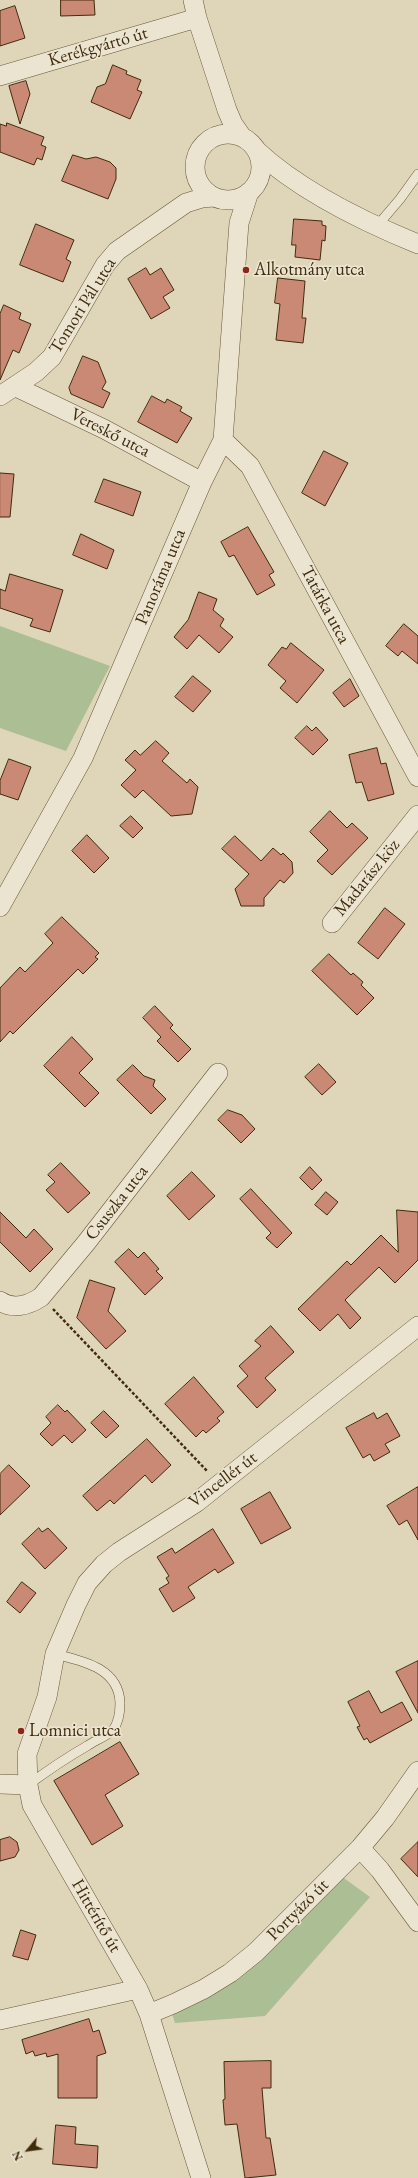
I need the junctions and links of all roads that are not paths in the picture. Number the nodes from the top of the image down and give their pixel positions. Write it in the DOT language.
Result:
graph roads {
  1 [pos="195,9"];
  2 [pos="0,76"];
  3 [pos="227,110"];
  4 [pos="214,136"];
  5 [pos="242,137"];
  6 [pos="256,150"];
  7 [pos="282,171"];
  8 [pos="418,174"];
  9 [pos="196,175"];
  10 [pos="253,187"];
  11 [pos="219,198"];
  12 [pos="186,203"];
  13 [pos="239,223"];
  14 [pos="377,226"];
  15 [pos="418,244"];
  16 [pos="8,391"];
  17 [pos="223,440"];
  18 [pos="202,482"];
  19 [pos="418,776"];
  20 [pos="418,815"];
  21 [pos="0,907"];
  22 [pos="332,923"];
  23 [pos="218,1073"];
  24 [pos="0,1301"];
  25 [pos="418,1326"];
  26 [pos="55,1654"];
  27 [pos="418,1771"];
  28 [pos="0,1784"];
  29 [pos="28,1785"];
  30 [pos="360,1848"];
  31 [pos="418,1922"];
  32 [pos="138,1989"];
  33 [pos="149,2014"];
  34 [pos="0,2020"];
  35 [pos="201,2178"];
  1 -- 2 [label="street, Kerékgyártó út"];
  1 -- 3 [label="street"];
  3 -- 4 [label="street"];
  3 -- 5 [label="street"];
  4 -- 5 [label="street"];
  4 -- 9 [label="street"];
  5 -- 6 [label="street"];
  6 -- 7 [label="street"];
  6 -- 10 [label="street"];
  7 -- 10 [label="street"];
  7 -- 14 [label="street"];
  8 -- 14 [label="lane"];
  9 -- 11 [label="street"];
  9 -- 12 [label="street, Tomori Pál utca"];
  10 -- 11 [label="street"];
  10 -- 13 [label="street, Panoráma utca"];
  11 -- 12 [label="street, Tomori Pál utca"];
  11 -- 13 [label="street, Panoráma utca"];
  12 -- 16 [label="street, Tomori Pál utca"];
  13 -- 17 [label="street, Panoráma utca"];
  14 -- 15 [label="street"];
  16 -- 18 [label="street, Vereskő utca"];
  17 -- 18 [label="street, Panoráma utca"];
  17 -- 19 [label="street, Tatárka utca"];
  18 -- 21 [label="street, Panoráma utca"];
  20 -- 22 [label="street, Madarász köz"];
  23 -- 24 [label="street, Csuszka utca"];
  25 -- 26 [label="street, Vincellér út"];
  26 -- 29 [label="street, Hittérítő út"];
  26 -- 29 [label="lane"];
  27 -- 30 [label="street, Portyázó út"];
  28 -- 29 [label="street"];
  29 -- 32 [label="street, Hittérítő út"];
  30 -- 31 [label="street"];
  30 -- 33 [label="street, Portyázó út"];
  32 -- 33 [label="street, Hittérítő út"];
  32 -- 34 [label="street"];
  33 -- 35 [label="street, Hittérítő út"];
}
